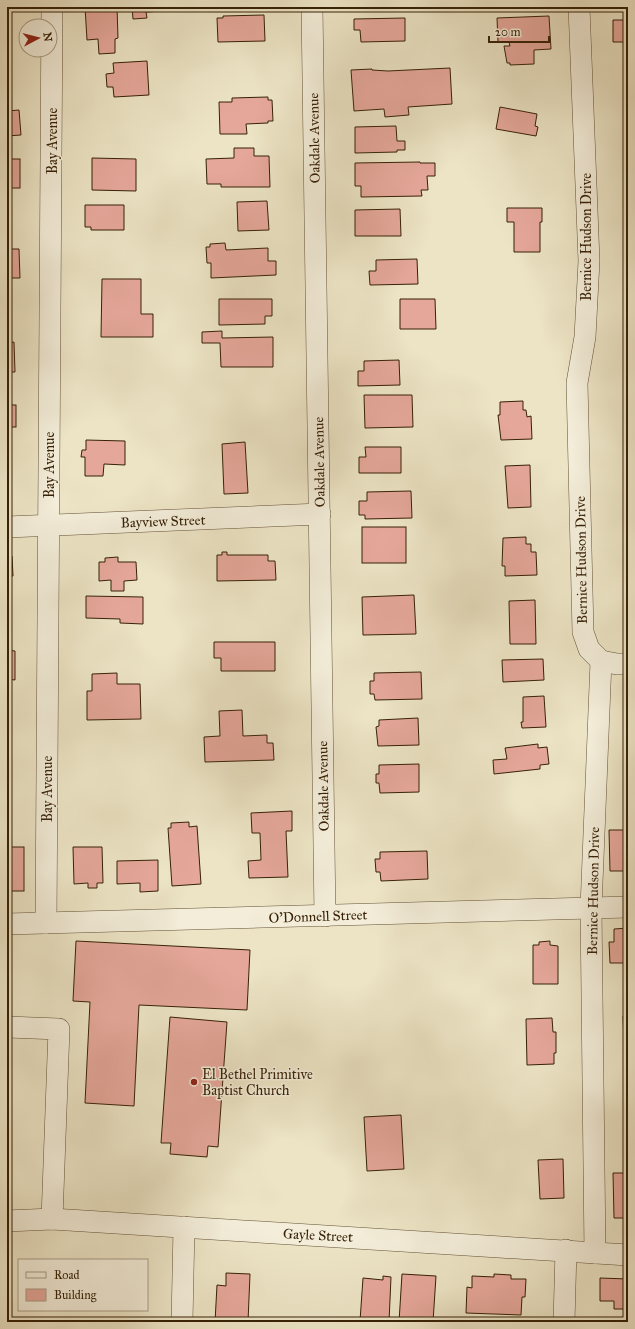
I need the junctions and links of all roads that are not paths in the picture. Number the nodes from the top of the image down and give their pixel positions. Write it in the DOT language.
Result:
graph roads {
  1 [pos="52,7"];
  2 [pos="312,7"];
  3 [pos="579,7"];
  4 [pos="320,514"];
  5 [pos="49,525"];
  6 [pos="7,527"];
  7 [pos="601,661"];
  8 [pos="628,664"];
  9 [pos="628,907"];
  10 [pos="591,908"];
  11 [pos="325,916"];
  12 [pos="46,923"];
  13 [pos="7,924"];
  14 [pos="7,1027"];
  15 [pos="52,1219"];
  16 [pos="7,1221"];
  17 [pos="184,1227"];
  18 [pos="566,1250"];
  19 [pos="595,1253"];
  20 [pos="628,1255"];
  21 [pos="182,1322"];
  22 [pos="564,1322"];
  1 -- 5 [label="street, Bay Avenue"];
  2 -- 4 [label="street, Oakdale Avenue"];
  3 -- 7 [label="street, Bernice Hudson Drive"];
  4 -- 5 [label="street, Bayview Street"];
  4 -- 11 [label="street, Oakdale Avenue"];
  5 -- 6 [label="street, Bayview Street"];
  5 -- 12 [label="street, Bay Avenue"];
  7 -- 8 [label="street"];
  7 -- 10 [label="street, Bernice Hudson Drive"];
  9 -- 10 [label="street, O'Donnell Street"];
  10 -- 11 [label="street, O'Donnell Street"];
  10 -- 19 [label="street, Bernice Hudson Drive"];
  11 -- 12 [label="street, O'Donnell Street"];
  12 -- 13 [label="street, O'Donnell Street"];
  14 -- 15 [label="street"];
  15 -- 16 [label="street, Gayle Street"];
  15 -- 17 [label="street, Gayle Street"];
  17 -- 18 [label="street, Gayle Street"];
  17 -- 21 [label="street"];
  18 -- 19 [label="street, Gayle Street"];
  18 -- 22 [label="street"];
  19 -- 20 [label="street, Gayle Street"];
}
